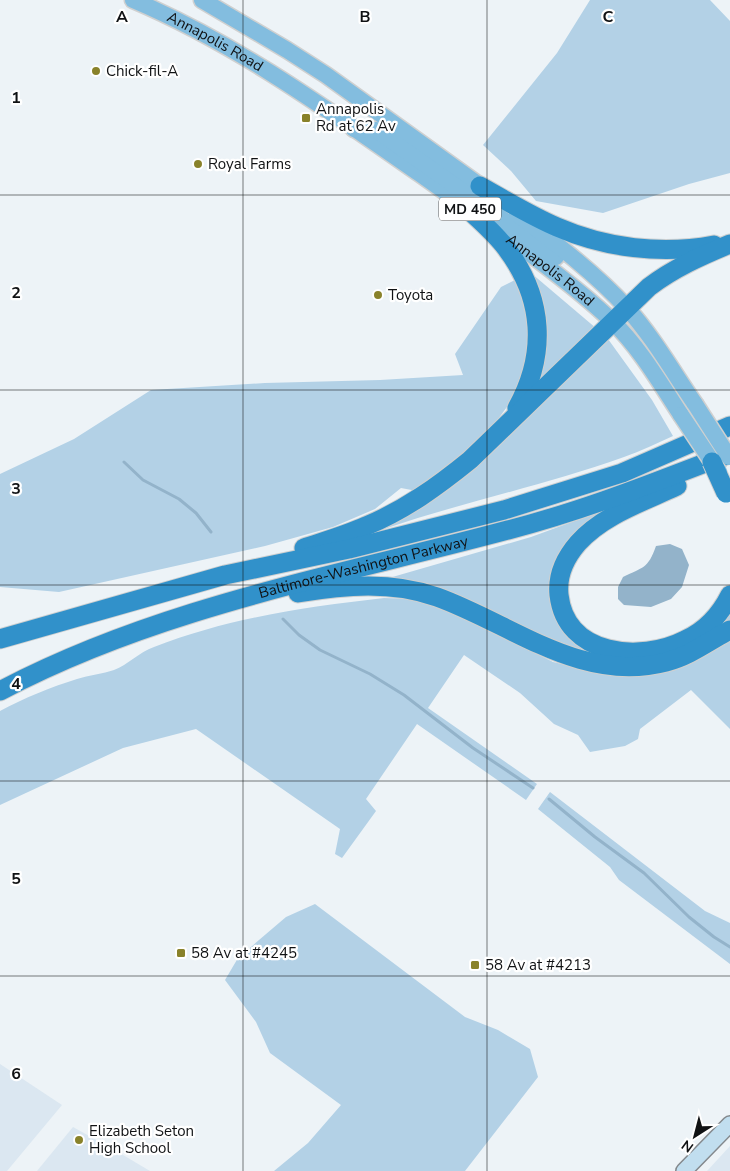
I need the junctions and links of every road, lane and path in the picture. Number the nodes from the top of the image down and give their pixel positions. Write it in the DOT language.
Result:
graph roads {
  1 [pos="133,0"];
  2 [pos="202,0"];
  3 [pos="354,129"];
  4 [pos="480,186"];
  5 [pos="466,207"];
  6 [pos="730,243"];
  7 [pos="606,288"];
  8 [pos="626,308"];
  9 [pos="613,322"];
  10 [pos="730,426"];
  11 [pos="500,430"];
  12 [pos="726,457"];
  13 [pos="729,495"];
  14 [pos="225,575"];
  15 [pos="730,595"];
  16 [pos="206,608"];
  17 [pos="730,608"];
  18 [pos="725,627"];
  19 [pos="0,639"];
  20 [pos="0,691"];
  21 [pos="730,1124"];
  22 [pos="684,1171"];
  1 -- 3 [label="main road, Annapolis Road / MD 450"];
  2 -- 4 [label="main road, Annapolis Road / MD 450"];
  3 -- 5 [label="main road, Annapolis Road / MD 450"];
  3 -- 7 [label="main road"];
  4 -- 6 [label="highway"];
  4 -- 7 [label="main road, Annapolis Road / MD 450"];
  5 -- 9 [label="main road, Annapolis Road / MD 450"];
  5 -- 11 [label="highway"];
  6 -- 8 [label="highway"];
  7 -- 8 [label="main road, Annapolis Road / MD 450"];
  8 -- 9 [label="highway"];
  8 -- 12 [label="main road, Annapolis Road / MD 450, bridge"];
  9 -- 11 [label="highway"];
  9 -- 12 [label="main road, Annapolis Road / MD 450, bridge"];
  10 -- 14 [label="highway, Baltimore-Washington Parkway"];
  11 -- 14 [label="highway"];
  12 -- 13 [label="highway, bridge"];
  12 -- 16 [label="highway, Baltimore-Washington Parkway"];
  12 -- 18 [label="highway"];
  14 -- 19 [label="highway, Baltimore-Washington Parkway"];
  15 -- 18 [label="highway"];
  16 -- 18 [label="highway"];
  16 -- 20 [label="highway, Baltimore-Washington Parkway"];
  17 -- 18 [label="highway"];
  21 -- 22 [label="street"];
}
